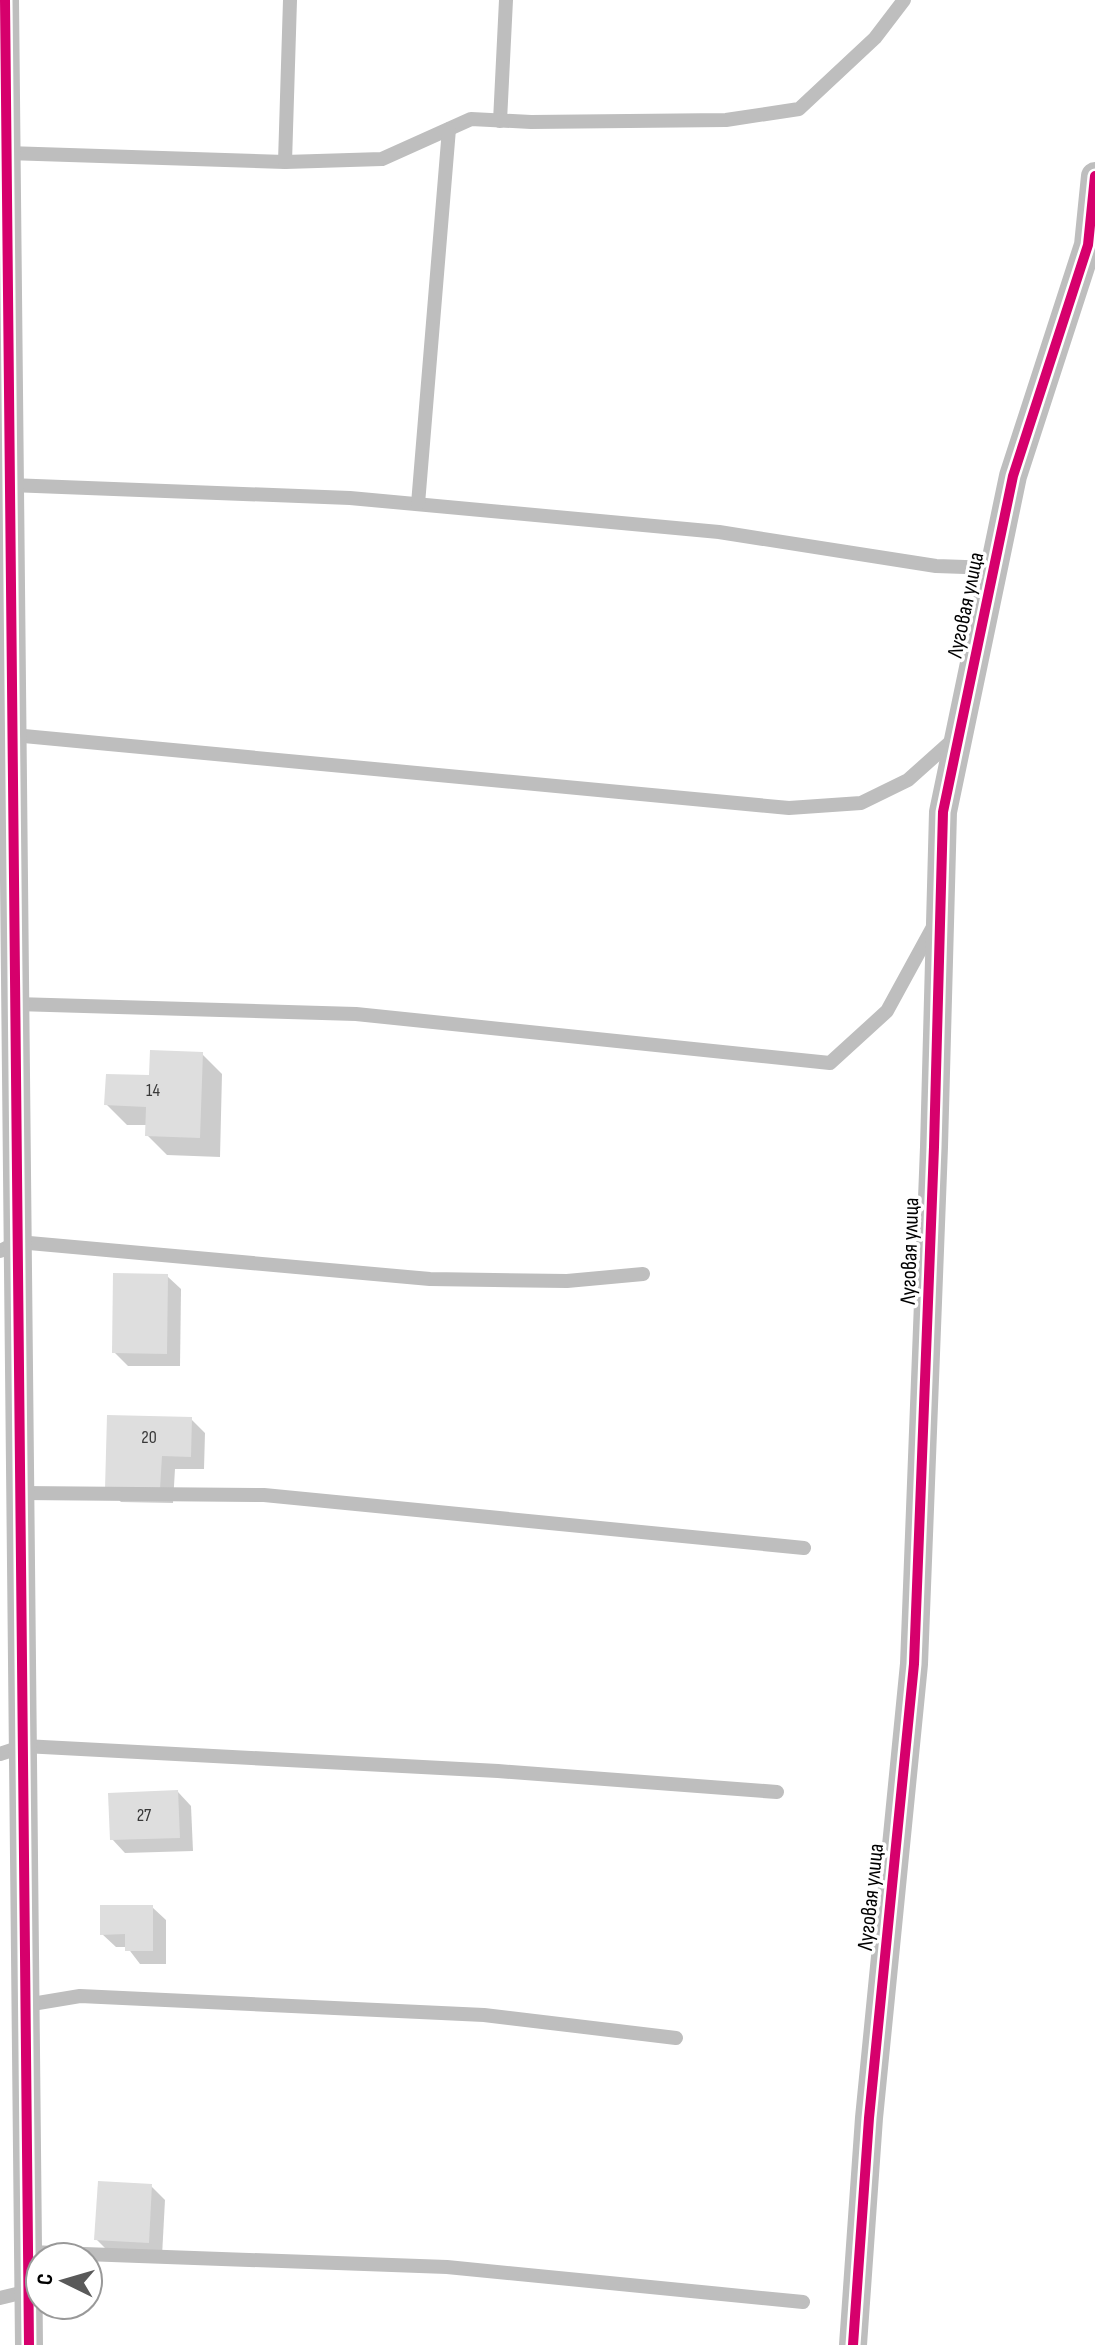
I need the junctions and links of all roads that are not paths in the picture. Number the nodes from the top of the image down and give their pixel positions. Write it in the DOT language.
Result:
graph roads {
  1 [pos="5,0"];
  2 [pos="290,0"];
  3 [pos="506,0"];
  4 [pos="904,0"];
  5 [pos="500,121"];
  6 [pos="449,129"];
  7 [pos="7,153"];
  8 [pos="285,162"];
  9 [pos="1095,176"];
  10 [pos="10,485"];
  11 [pos="418,504"];
  12 [pos="994,568"];
  13 [pos="960,734"];
  14 [pos="13,735"];
  15 [pos="941,914"];
  16 [pos="16,1004"];
  17 [pos="9,1246"];
  18 [pos="643,1274"];
  19 [pos="21,1493"];
  20 [pos="804,1548"];
  21 [pos="12,1750"];
  22 [pos="777,1792"];
  23 [pos="26,2005"];
  24 [pos="676,2038"];
  25 [pos="29,2241"];
  26 [pos="104,2255"];
  27 [pos="24,2292"];
  28 [pos="0,2298"];
  29 [pos="803,2302"];
  30 [pos="29,2321"];
  31 [pos="29,2345"];
  32 [pos="853,2345"];
  1 -- 7 [label="street"];
  2 -- 8 [label="lane"];
  3 -- 5 [label="lane"];
  4 -- 5 [label="lane"];
  5 -- 6 [label="lane"];
  6 -- 8 [label="lane"];
  6 -- 11 [label="lane"];
  7 -- 8 [label="lane"];
  7 -- 10 [label="street"];
  9 -- 12 [label="street, Луговая улица"];
  10 -- 11 [label="lane"];
  10 -- 14 [label="street"];
  11 -- 12 [label="lane"];
  12 -- 13 [label="street, Луговая улица"];
  13 -- 14 [label="lane"];
  13 -- 15 [label="street, Луговая улица"];
  14 -- 16 [label="street"];
  15 -- 16 [label="lane"];
  15 -- 32 [label="street, Луговая улица"];
  16 -- 17 [label="street"];
  17 -- 18 [label="lane"];
  17 -- 19 [label="street"];
  19 -- 20 [label="lane"];
  19 -- 21 [label="street"];
  21 -- 22 [label="lane"];
  21 -- 23 [label="street"];
  23 -- 24 [label="lane"];
  23 -- 25 [label="street"];
  26 -- 29 [label="lane"];
  27 -- 28 [label="lane"];
  30 -- 31 [label="street"];
}
